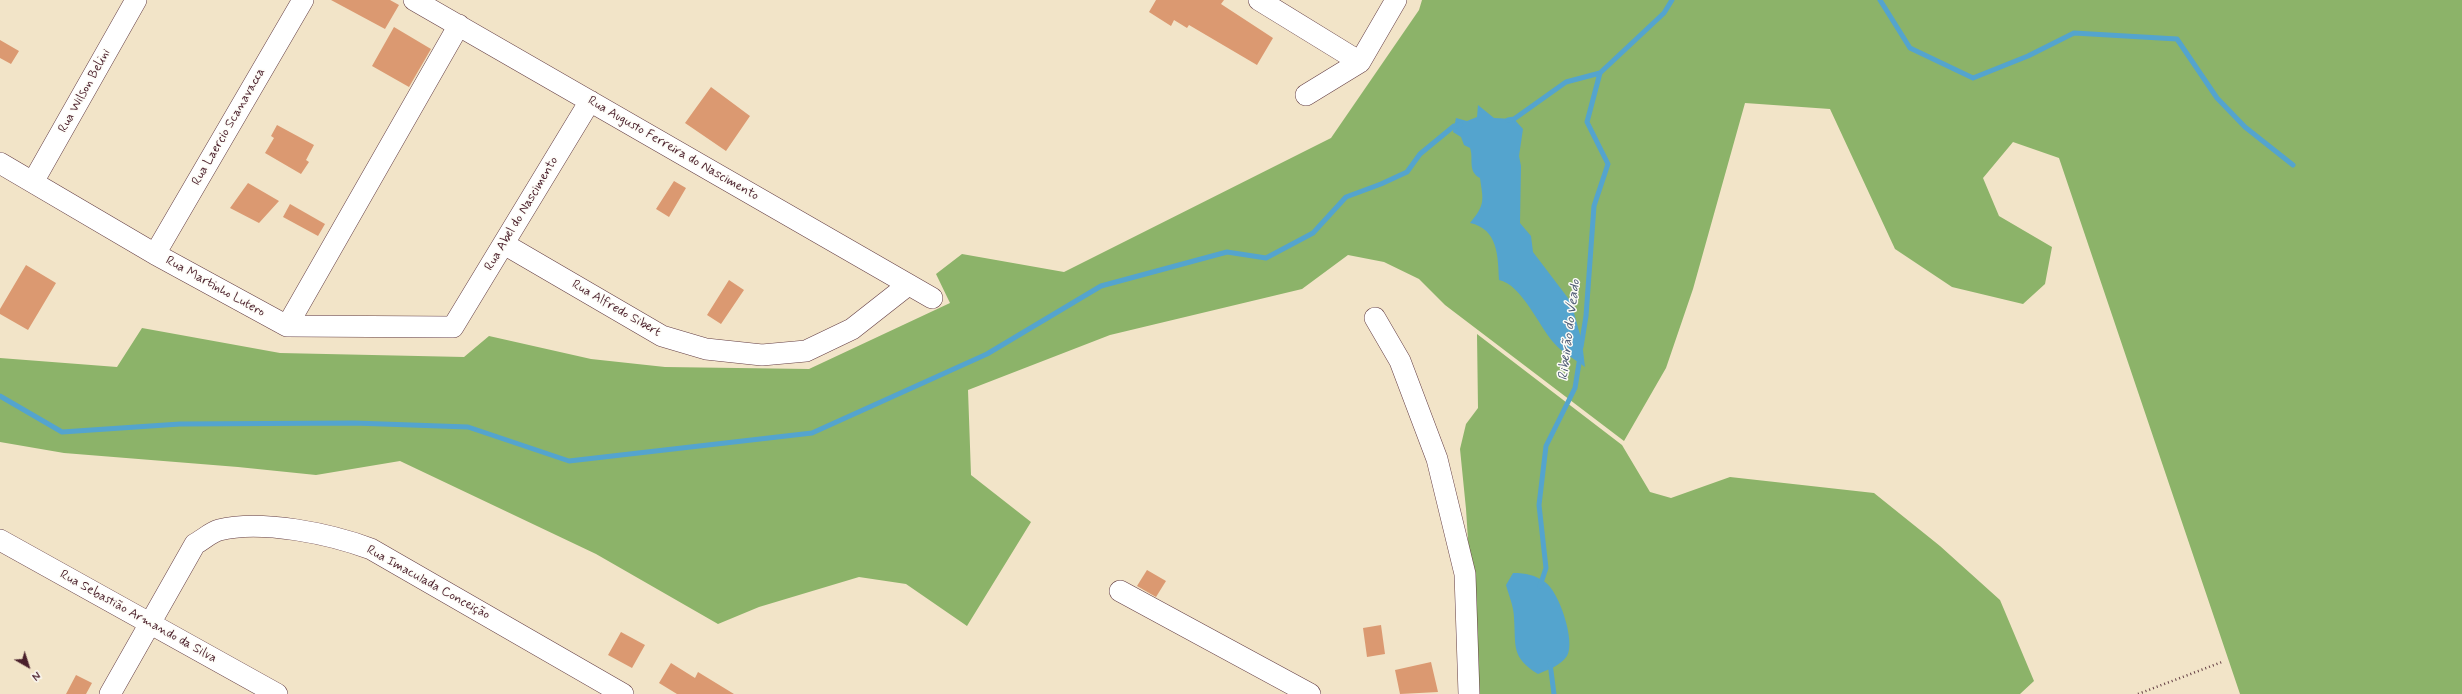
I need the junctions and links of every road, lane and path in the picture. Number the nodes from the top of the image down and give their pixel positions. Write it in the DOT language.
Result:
graph roads {
  1 [pos="136,0"];
  2 [pos="302,0"];
  3 [pos="414,0"];
  4 [pos="1259,0"];
  5 [pos="1396,0"];
  6 [pos="459,25"];
  7 [pos="1360,62"];
  8 [pos="1306,94"];
  9 [pos="590,101"];
  10 [pos="0,163"];
  11 [pos="34,182"];
  12 [pos="504,244"];
  13 [pos="155,254"];
  14 [pos="908,285"];
  15 [pos="932,298"];
  16 [pos="1375,318"];
  17 [pos="287,326"];
  18 [pos="453,327"];
  19 [pos="0,540"];
  20 [pos="1120,591"];
  21 [pos="150,623"];
  22 [pos="2222,662"];
  23 [pos="110,694"];
  24 [pos="277,694"];
  25 [pos="623,694"];
  26 [pos="1310,694"];
  27 [pos="1469,694"];
  28 [pos="2138,694"];
  1 -- 11 [label="street, Rua Wilson Belini"];
  2 -- 13 [label="street, Rua Laercio Scanavacca"];
  3 -- 6 [label="street, Rua Augusto Ferreira do Nascimento"];
  4 -- 7 [label="street"];
  5 -- 7 [label="street"];
  6 -- 9 [label="street, Rua Augusto Ferreira do Nascimento"];
  6 -- 17 [label="street"];
  7 -- 8 [label="street"];
  9 -- 12 [label="street, Rua Abel do Nascimento"];
  9 -- 14 [label="street, Rua Augusto Ferreira do Nascimento"];
  10 -- 11 [label="street, Rua Martinho Lutero"];
  11 -- 13 [label="street, Rua Martinho Lutero"];
  12 -- 14 [label="street, Rua Alfredo Sibert"];
  12 -- 18 [label="street, Rua Abel do Nascimento"];
  13 -- 17 [label="street, Rua Martinho Lutero"];
  14 -- 15 [label="street, Rua Augusto Ferreira do Nascimento"];
  16 -- 27 [label="street"];
  17 -- 18 [label="street, Rua Martinho Lutero"];
  19 -- 21 [label="street, Rua Sebastião Armando da Silva"];
  20 -- 26 [label="street"];
  21 -- 23 [label="street"];
  21 -- 24 [label="street, Rua Sebastião Armando da Silva"];
  21 -- 25 [label="street, Rua Imaculada Conceição"];
  22 -- 28 [label="path"];
}
